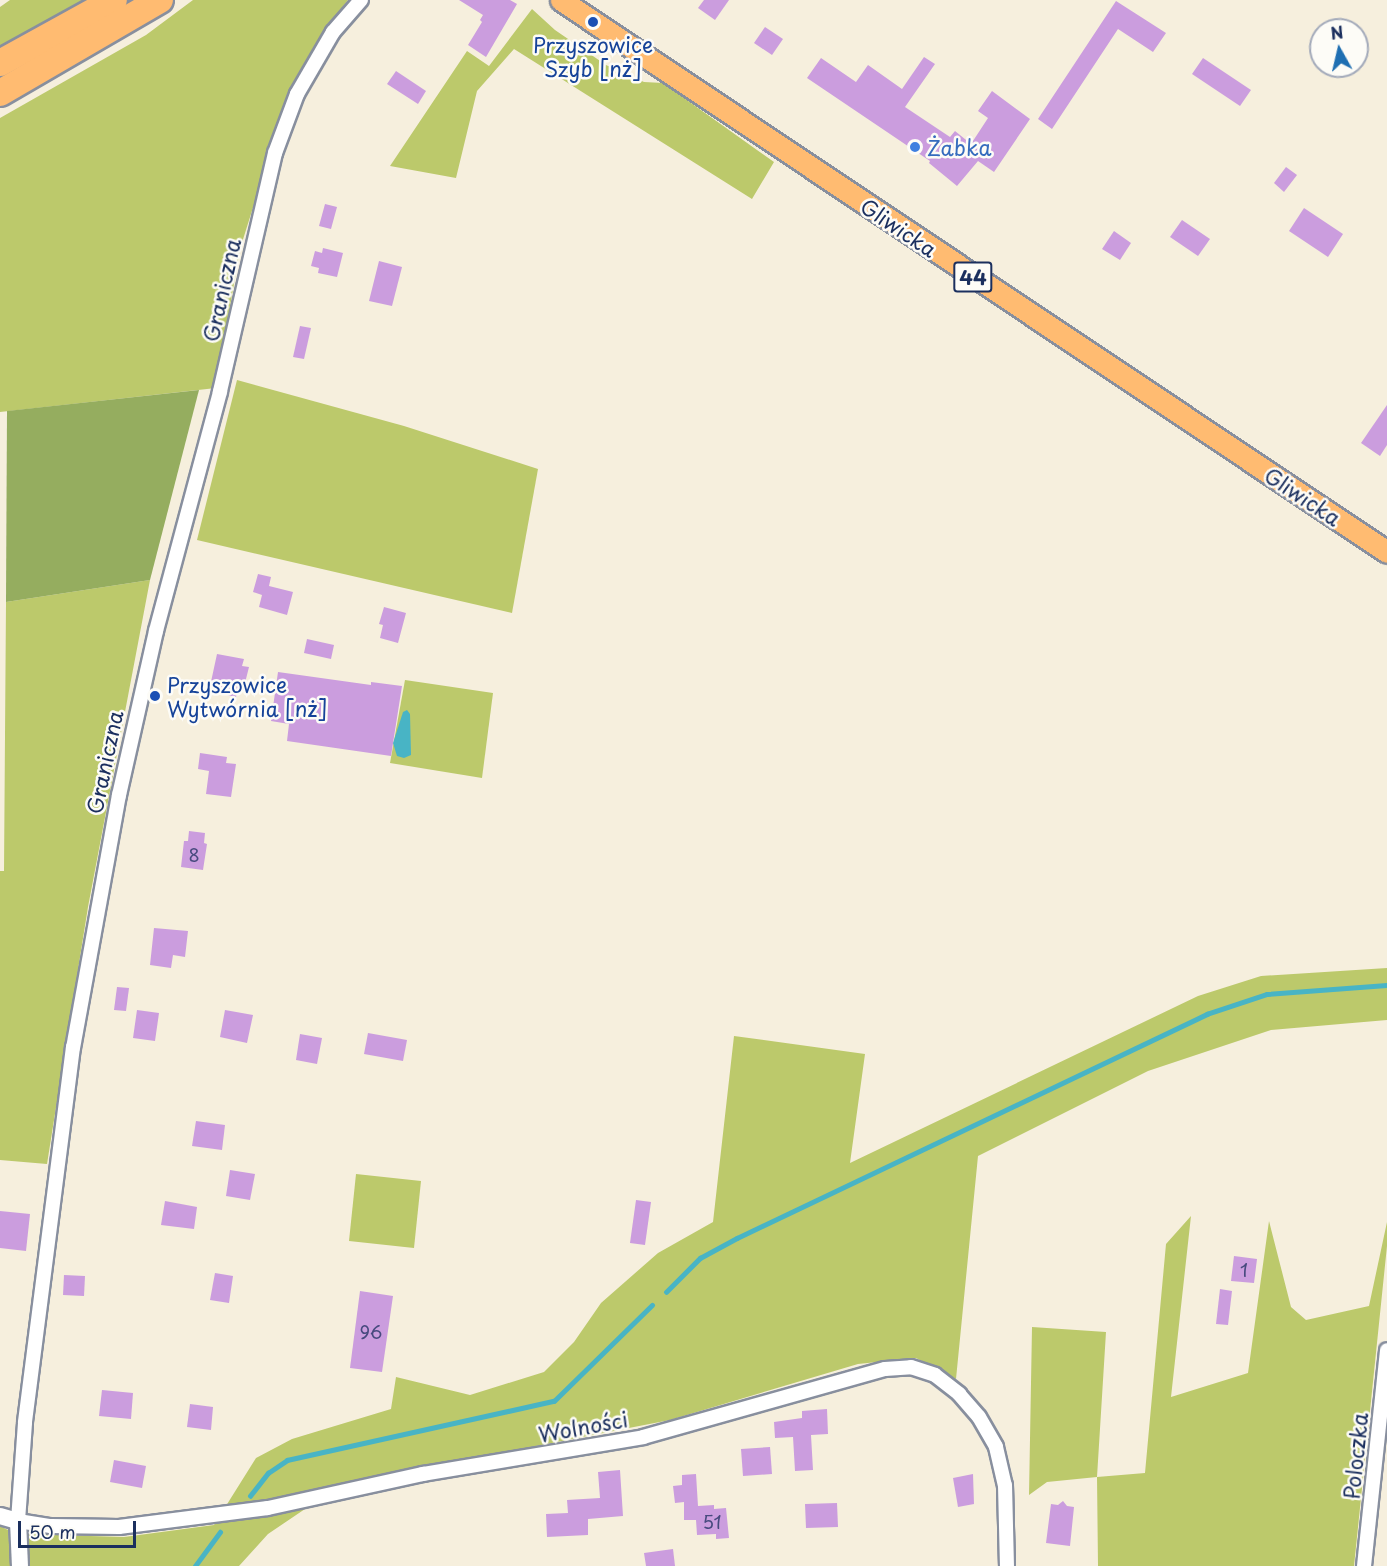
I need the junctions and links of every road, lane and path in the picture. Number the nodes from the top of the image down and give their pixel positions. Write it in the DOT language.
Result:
graph roads {
  1 [pos="114,0"];
  2 [pos="160,0"];
  3 [pos="361,0"];
  4 [pos="561,0"];
  5 [pos="0,63"];
  6 [pos="0,93"];
  7 [pos="1387,552"];
  8 [pos="1387,1350"];
  9 [pos="0,1516"];
  10 [pos="18,1521"];
  11 [pos="20,1566"];
  12 [pos="1007,1566"];
  13 [pos="1364,1566"];
  1 -- 5 [label="highway"];
  2 -- 6 [label="highway"];
  3 -- 10 [label="street, Graniczna"];
  4 -- 7 [label="main road, Gliwicka / 44"];
  8 -- 13 [label="street, Poloczka"];
  9 -- 10 [label="street"];
  10 -- 11 [label="street, Graniczna"];
  10 -- 12 [label="street, Wolności"];
}
